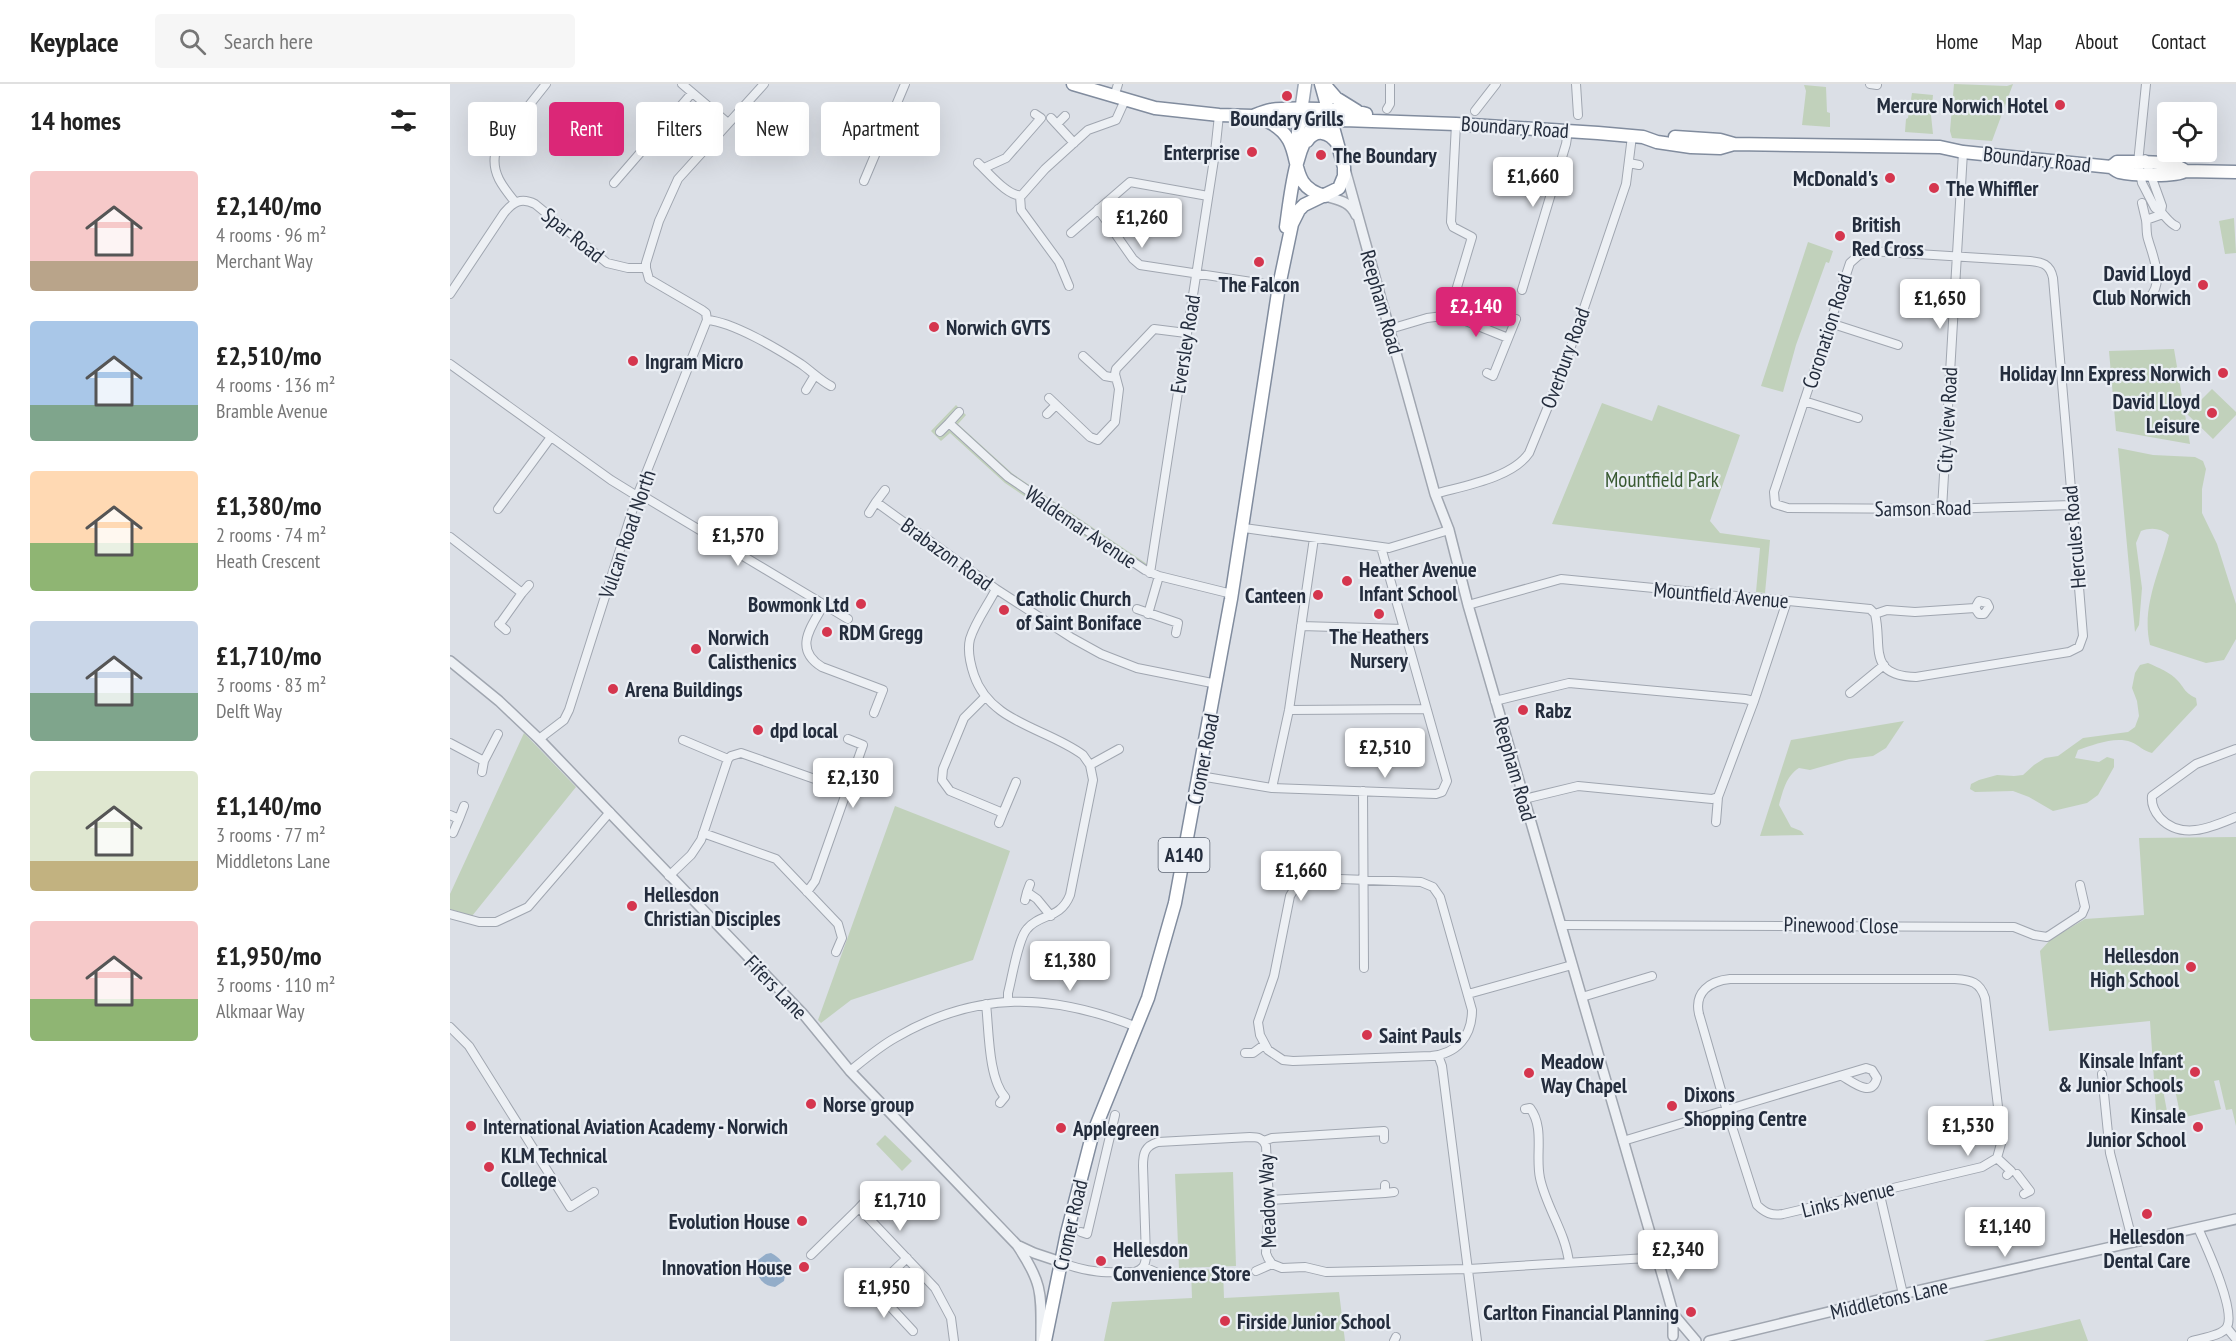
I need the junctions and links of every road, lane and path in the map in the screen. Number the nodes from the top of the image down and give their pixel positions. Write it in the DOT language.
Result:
graph roads {
  1 [pos="546,84"];
  2 [pos="682,84"];
  3 [pos="764,84"];
  4 [pos="905,84"];
  5 [pos="1073,84"];
  6 [pos="1118,84"];
  7 [pos="1305,84"];
  8 [pos="1315,84"];
  9 [pos="1323,84"];
  10 [pos="1390,84"];
  11 [pos="1496,84"];
  12 [pos="1576,84"];
  13 [pos="1863,84"];
  14 [pos="1872,84"];
  15 [pos="2146,84"];
  16 [pos="692,93"];
  17 [pos="1488,94"];
  18 [pos="1119,98"];
  19 [pos="1496,100"];
  20 [pos="1475,111"];
  21 [pos="1359,112"];
  22 [pos="1578,114"];
  23 [pos="1219,115"];
  24 [pos="1387,115"];
  25 [pos="1065,116"];
  26 [pos="1253,116"];
  27 [pos="1312,116"];
  28 [pos="1046,119"];
  29 [pos="1269,121"];
  30 [pos="728,123"];
  31 [pos="1456,124"];
  32 [pos="1569,131"];
  33 [pos="1637,137"];
  34 [pos="1337,142"];
  35 [pos="1074,143"];
  36 [pos="1299,150"];
  37 [pos="1963,152"];
  38 [pos="1629,163"];
  39 [pos="1639,165"];
  40 [pos="1344,167"];
  41 [pos="2143,168"];
  42 [pos="1297,170"];
  43 [pos="2236,172"];
  44 [pos="864,181"];
  45 [pos="614,183"];
  46 [pos="1020,196"];
  47 [pos="1208,196"];
  48 [pos="1325,196"];
  49 [pos="515,202"];
  50 [pos="2142,203"];
  51 [pos="1098,209"];
  52 [pos="2162,212"];
  53 [pos="2146,220"];
  54 [pos="1360,225"];
  55 [pos="2176,226"];
  56 [pos="1071,233"];
  57 [pos="1957,257"];
  58 [pos="646,268"];
  59 [pos="1282,270"];
  60 [pos="1197,274"];
  61 [pos="1069,286"];
  62 [pos="1280,286"];
  63 [pos="1522,290"];
  64 [pos="450,294"];
  65 [pos="2149,298"];
  66 [pos="1451,315"];
  67 [pos="1516,319"];
  68 [pos="707,320"];
  69 [pos="1830,323"];
  70 [pos="1390,329"];
  71 [pos="1186,333"];
  72 [pos="1508,338"];
  73 [pos="1898,345"];
  74 [pos="1083,357"];
  75 [pos="450,364"];
  76 [pos="815,375"];
  77 [pos="1493,376"];
  78 [pos="1116,378"];
  79 [pos="831,387"];
  80 [pos="806,390"];
  81 [pos="1049,398"];
  82 [pos="1804,401"];
  83 [pos="1056,405"];
  84 [pos="959,412"];
  85 [pos="1047,414"];
  86 [pos="1858,418"];
  87 [pos="949,423"];
  88 [pos="940,432"];
  89 [pos="551,437"];
  90 [pos="885,490"];
  91 [pos="1435,494"];
  92 [pos="638,495"];
  93 [pos="876,502"];
  94 [pos="1775,504"];
  95 [pos="2072,505"];
  96 [pos="498,509"];
  97 [pos="1942,509"];
  98 [pos="869,513"];
  99 [pos="1244,528"];
  100 [pos="1449,530"];
  101 [pos="450,537"];
  102 [pos="1314,538"];
  103 [pos="1381,547"];
  104 [pos="1150,573"];
  105 [pos="1159,576"];
  106 [pos="529,585"];
  107 [pos="996,589"];
  108 [pos="522,593"];
  109 [pos="1232,594"];
  110 [pos="1787,601"];
  111 [pos="1467,605"];
  112 [pos="824,606"];
  113 [pos="1975,608"];
  114 [pos="1137,609"];
  115 [pos="1148,614"];
  116 [pos="1875,614"];
  117 [pos="848,620"];
  118 [pos="502,625"];
  119 [pos="1301,626"];
  120 [pos="1404,629"];
  121 [pos="1176,633"];
  122 [pos="450,662"];
  123 [pos="1884,665"];
  124 [pos="1216,684"];
  125 [pos="1850,693"];
  126 [pos="985,698"];
  127 [pos="1495,701"];
  128 [pos="1754,701"];
  129 [pos="1426,709"];
  130 [pos="1289,710"];
  131 [pos="874,713"];
  132 [pos="498,734"];
  133 [pos="540,739"];
  134 [pos="848,739"];
  135 [pos="683,740"];
  136 [pos="450,743"];
  137 [pos="2236,748"];
  138 [pos="1119,749"];
  139 [pos="728,759"];
  140 [pos="484,761"];
  141 [pos="1090,765"];
  142 [pos="482,772"];
  143 [pos="1200,777"];
  144 [pos="1016,782"];
  145 [pos="1272,788"];
  146 [pos="846,790"];
  147 [pos="1363,791"];
  148 [pos="1718,797"];
  149 [pos="1524,800"];
  150 [pos="464,806"];
  151 [pos="610,812"];
  152 [pos="1003,813"];
  153 [pos="450,815"];
  154 [pos="2236,816"];
  155 [pos="459,819"];
  156 [pos="1716,822"];
  157 [pos="999,823"];
  158 [pos="453,833"];
  159 [pos="703,833"];
  160 [pos="669,876"];
  161 [pos="1363,880"];
  162 [pos="1030,884"];
  163 [pos="2080,885"];
  164 [pos="807,892"];
  165 [pos="1051,916"];
  166 [pos="452,917"];
  167 [pos="1560,925"];
  168 [pos="836,952"];
  169 [pos="1572,965"];
  170 [pos="1364,968"];
  171 [pos="1652,976"];
  172 [pos="1468,993"];
  173 [pos="1582,997"];
  174 [pos="1008,1001"];
  175 [pos="986,1004"];
  176 [pos="450,1027"];
  177 [pos="1137,1027"];
  178 [pos="1264,1045"];
  179 [pos="1245,1053"];
  180 [pos="1438,1055"];
  181 [pos="850,1071"];
  182 [pos="2102,1074"];
  183 [pos="1842,1076"];
  184 [pos="1005,1098"];
  185 [pos="1528,1107"];
  186 [pos="1727,1111"];
  187 [pos="1111,1119"];
  188 [pos="1387,1133"];
  189 [pos="1264,1141"];
  190 [pos="1623,1142"];
  191 [pos="1997,1158"];
  192 [pos="1083,1170"];
  193 [pos="1100,1174"];
  194 [pos="875,1191"];
  195 [pos="1879,1191"];
  196 [pos="2030,1191"];
  197 [pos="594,1192"];
  198 [pos="1394,1192"];
  199 [pos="1269,1200"];
  200 [pos="859,1208"];
  201 [pos="2236,1219"];
  202 [pos="2198,1228"];
  203 [pos="1081,1232"];
  204 [pos="2133,1243"];
  205 [pos="1017,1245"];
  206 [pos="811,1254"];
  207 [pos="1656,1256"];
  208 [pos="907,1258"];
  209 [pos="1061,1262"];
  210 [pos="1569,1263"];
  211 [pos="1272,1264"];
  212 [pos="1144,1267"];
  213 [pos="1469,1269"];
  214 [pos="1256,1271"];
  215 [pos="1160,1274"];
  216 [pos="874,1289"];
  217 [pos="1903,1294"];
  218 [pos="855,1300"];
  219 [pos="1673,1313"];
  220 [pos="2227,1328"];
  221 [pos="913,1331"];
  222 [pos="1692,1336"];
  223 [pos="1713,1339"];
  224 [pos="2236,1339"];
  225 [pos="1671,1340"];
  226 [pos="954,1341"];
  227 [pos="1043,1341"];
  228 [pos="1477,1341"];
  229 [pos="2192,1341"];
  1 -- 49 [label="street"];
  2 -- 16 [label="street"];
  3 -- 30 [label="street"];
  4 -- 44 [label="street"];
  5 -- 18 [label="main road"];
  6 -- 18 [label="street"];
  7 -- 27 [label="main road"];
  8 -- 27 [label="main road"];
  9 -- 21 [label="main road"];
  9 -- 27 [label="main road, Reepham Road"];
  10 -- 24 [label="street"];
  11 -- 17 [label="street"];
  12 -- 22 [label="street"];
  13 -- 14 [label="street"];
  15 -- 41 [label="street"];
  16 -- 30 [label="street"];
  16 -- 45 [label="street"];
  17 -- 19 [label="street"];
  17 -- 20 [label="street"];
  18 -- 23 [label="main road"];
  18 -- 35 [label="street"];
  21 -- 24 [label="main road, Boundary Road"];
  21 -- 27 [label="main road, Boundary Road"];
  23 -- 26 [label="main road"];
  23 -- 47 [label="street, Eversley Road"];
  24 -- 27 [label="main road, Boundary Road"];
  24 -- 31 [label="main road, Boundary Road"];
  24 -- 34 [label="main road, Boundary Road"];
  25 -- 28 [label="street"];
  26 -- 27 [label="main road"];
  26 -- 29 [label="main road"];
  27 -- 29 [label="main road"];
  27 -- 34 [label="main road, Reepham Road"];
  27 -- 36 [label="main road, Cromer Road / A140"];
  28 -- 35 [label="street"];
  28 -- 46 [label="street"];
  29 -- 36 [label="main road"];
  30 -- 58 [label="street"];
  31 -- 32 [label="main road, Boundary Road"];
  31 -- 66 [label="street"];
  32 -- 33 [label="main road, Boundary Road"];
  32 -- 63 [label="street"];
  33 -- 37 [label="main road, Boundary Road"];
  33 -- 38 [label="street, Overbury Road"];
  34 -- 36 [label="main road"];
  34 -- 40 [label="main road, Reepham Road"];
  35 -- 46 [label="street"];
  36 -- 42 [label="main road, Cromer Road / A140"];
  37 -- 41 [label="main road, Boundary Road"];
  37 -- 57 [label="street, City View Road"];
  38 -- 39 [label="street"];
  38 -- 91 [label="street, Overbury Road"];
  40 -- 48 [label="main road, A140"];
  40 -- 54 [label="street, Reepham Road"];
  41 -- 43 [label="main road, Boundary Road"];
  41 -- 52 [label="street"];
  42 -- 48 [label="main road, Reepham Road"];
  42 -- 59 [label="main road, Cromer Road / A140"];
  46 -- 61 [label="street"];
  47 -- 51 [label="street"];
  47 -- 60 [label="street, Eversley Road"];
  48 -- 54 [label="street, Reepham Road"];
  48 -- 59 [label="main road, Cromer Road / A140"];
  49 -- 58 [label="street, Spar Road"];
  49 -- 64 [label="street, Spar Road"];
  50 -- 53 [label="street"];
  51 -- 56 [label="street"];
  51 -- 60 [label="street"];
  52 -- 53 [label="street"];
  52 -- 55 [label="street"];
  53 -- 65 [label="street"];
  54 -- 70 [label="street, Reepham Road"];
  57 -- 69 [label="street, Coronation Road"];
  57 -- 95 [label="street, Hercules Road"];
  57 -- 97 [label="street, City View Road"];
  58 -- 68 [label="street"];
  59 -- 62 [label="main road, Cromer Road / A140"];
  60 -- 62 [label="street"];
  60 -- 71 [label="street, Eversley Road"];
  62 -- 99 [label="main road, Cromer Road / A140"];
  66 -- 70 [label="street"];
  66 -- 72 [label="street"];
  67 -- 72 [label="street"];
  68 -- 76 [label="street"];
  68 -- 92 [label="street, Vulcan Road North"];
  69 -- 73 [label="street"];
  69 -- 82 [label="street, Coronation Road"];
  70 -- 91 [label="street, Reepham Road"];
  71 -- 78 [label="street"];
  71 -- 104 [label="street, Eversley Road"];
  72 -- 77 [label="street"];
  74 -- 78 [label="street"];
  75 -- 89 [label="street"];
  76 -- 79 [label="street"];
  76 -- 80 [label="street"];
  78 -- 83 [label="street"];
  81 -- 83 [label="street"];
  82 -- 86 [label="street"];
  82 -- 94 [label="street, Coronation Road"];
  83 -- 85 [label="street"];
  84 -- 87 [label="street"];
  87 -- 88 [label="street"];
  87 -- 104 [label="street, Waldemar Avenue"];
  89 -- 92 [label="street"];
  89 -- 96 [label="street"];
  90 -- 93 [label="street"];
  91 -- 100 [label="street, Reepham Road"];
  92 -- 112 [label="street"];
  92 -- 133 [label="street, Vulcan Road North"];
  93 -- 98 [label="street"];
  93 -- 107 [label="street, Brabazon Road"];
  94 -- 97 [label="street, Samson Road"];
  95 -- 97 [label="street, Samson Road"];
  95 -- 123 [label="street, Hercules Road"];
  99 -- 102 [label="street"];
  99 -- 109 [label="main road, Cromer Road / A140"];
  100 -- 103 [label="street"];
  100 -- 111 [label="street, Reepham Road"];
  101 -- 108 [label="street"];
  102 -- 103 [label="street"];
  102 -- 119 [label="street"];
  103 -- 120 [label="street"];
  104 -- 105 [label="street, Waldemar Avenue"];
  105 -- 109 [label="street, Waldemar Avenue"];
  105 -- 115 [label="street"];
  106 -- 108 [label="street"];
  107 -- 124 [label="street, Brabazon Road"];
  107 -- 126 [label="street"];
  108 -- 118 [label="street"];
  109 -- 124 [label="main road, Cromer Road / A140"];
  110 -- 111 [label="street, Mountfield Avenue"];
  110 -- 116 [label="street, Mountfield Avenue"];
  110 -- 128 [label="street"];
  111 -- 127 [label="street, Reepham Road"];
  112 -- 117 [label="street"];
  112 -- 131 [label="street"];
  113 -- 116 [label="street, Mountfield Avenue"];
  114 -- 115 [label="street"];
  115 -- 121 [label="street"];
  116 -- 123 [label="street"];
  119 -- 120 [label="street"];
  119 -- 130 [label="street"];
  120 -- 129 [label="street"];
  122 -- 133 [label="street, Fifers Lane"];
  123 -- 125 [label="street"];
  124 -- 143 [label="main road, Cromer Road / A140"];
  126 -- 141 [label="street"];
  126 -- 152 [label="street"];
  127 -- 128 [label="street"];
  127 -- 149 [label="street, Reepham Road"];
  128 -- 148 [label="street"];
  129 -- 130 [label="street"];
  129 -- 147 [label="street"];
  130 -- 145 [label="street"];
  132 -- 140 [label="street"];
  133 -- 151 [label="street, Fifers Lane"];
  134 -- 146 [label="street"];
  135 -- 139 [label="street"];
  136 -- 140 [label="street"];
  137 -- 154 [label="street"];
  138 -- 141 [label="street"];
  139 -- 146 [label="street"];
  139 -- 159 [label="street"];
  140 -- 142 [label="street"];
  141 -- 165 [label="street"];
  143 -- 145 [label="street"];
  143 -- 177 [label="main road, Cromer Road / A140"];
  144 -- 152 [label="street"];
  145 -- 147 [label="street"];
  146 -- 164 [label="street"];
  147 -- 161 [label="street"];
  148 -- 149 [label="street"];
  148 -- 156 [label="street"];
  149 -- 167 [label="street, Reepham Road"];
  150 -- 155 [label="street"];
  151 -- 160 [label="street, Fifers Lane"];
  151 -- 166 [label="street"];
  152 -- 157 [label="street"];
  153 -- 155 [label="street"];
  155 -- 158 [label="street"];
  159 -- 160 [label="street"];
  159 -- 164 [label="street"];
  160 -- 181 [label="street, Fifers Lane"];
  161 -- 170 [label="street"];
  161 -- 172 [label="street"];
  161 -- 178 [label="street"];
  162 -- 165 [label="street"];
  163 -- 167 [label="street, Pinewood Close"];
  164 -- 168 [label="street"];
  165 -- 174 [label="street"];
  167 -- 169 [label="street, Reepham Road"];
  169 -- 172 [label="street"];
  169 -- 173 [label="street, Reepham Road"];
  171 -- 173 [label="street"];
  172 -- 180 [label="street"];
  173 -- 190 [label="street, Reepham Road"];
  174 -- 175 [label="street"];
  174 -- 177 [label="street"];
  175 -- 181 [label="street"];
  175 -- 184 [label="street"];
  176 -- 197 [label="street"];
  177 -- 192 [label="main road, Cromer Road / A140"];
  178 -- 179 [label="street"];
  178 -- 180 [label="street"];
  180 -- 213 [label="street"];
  181 -- 205 [label="street, Fifers Lane"];
  182 -- 204 [label="street"];
  183 -- 186 [label="street"];
  185 -- 210 [label="street"];
  186 -- 190 [label="street"];
  186 -- 191 [label="street, Links Avenue"];
  186 -- 195 [label="street, Links Avenue"];
  187 -- 193 [label="street"];
  188 -- 189 [label="street"];
  189 -- 199 [label="street, Meadow Way"];
  189 -- 212 [label="street, Meadow Way"];
  190 -- 207 [label="street, Reepham Road"];
  191 -- 195 [label="street, Links Avenue"];
  191 -- 196 [label="street"];
  192 -- 193 [label="street"];
  192 -- 209 [label="main road, Cromer Road / A140"];
  193 -- 203 [label="street"];
  194 -- 200 [label="street"];
  195 -- 217 [label="street"];
  198 -- 199 [label="street"];
  199 -- 211 [label="street, Meadow Way"];
  200 -- 206 [label="street"];
  200 -- 208 [label="street"];
  201 -- 202 [label="street, Middletons Lane"];
  202 -- 204 [label="street, Middletons Lane"];
  202 -- 220 [label="street"];
  204 -- 217 [label="street, Middletons Lane"];
  205 -- 209 [label="street, Fifers Lane"];
  205 -- 227 [label="street, Fifers Lane"];
  207 -- 210 [label="street, Meadow Way"];
  207 -- 219 [label="street, Reepham Road"];
  208 -- 216 [label="street"];
  208 -- 226 [label="street"];
  209 -- 212 [label="street"];
  209 -- 227 [label="main road, Cromer Road / A140"];
  210 -- 213 [label="street, Meadow Way"];
  211 -- 213 [label="street, Meadow Way"];
  211 -- 214 [label="street, Meadow Way"];
  212 -- 215 [label="street"];
  213 -- 228 [label="street"];
  216 -- 218 [label="street"];
  216 -- 221 [label="street"];
  217 -- 223 [label="street, Middletons Lane"];
  219 -- 222 [label="street, Reepham Road"];
  219 -- 225 [label="street, Reepham Road"];
  220 -- 224 [label="street"];
  220 -- 229 [label="street"];
  222 -- 223 [label="street, Middletons Lane"];
  222 -- 225 [label="street, Reepham Road"];
}
